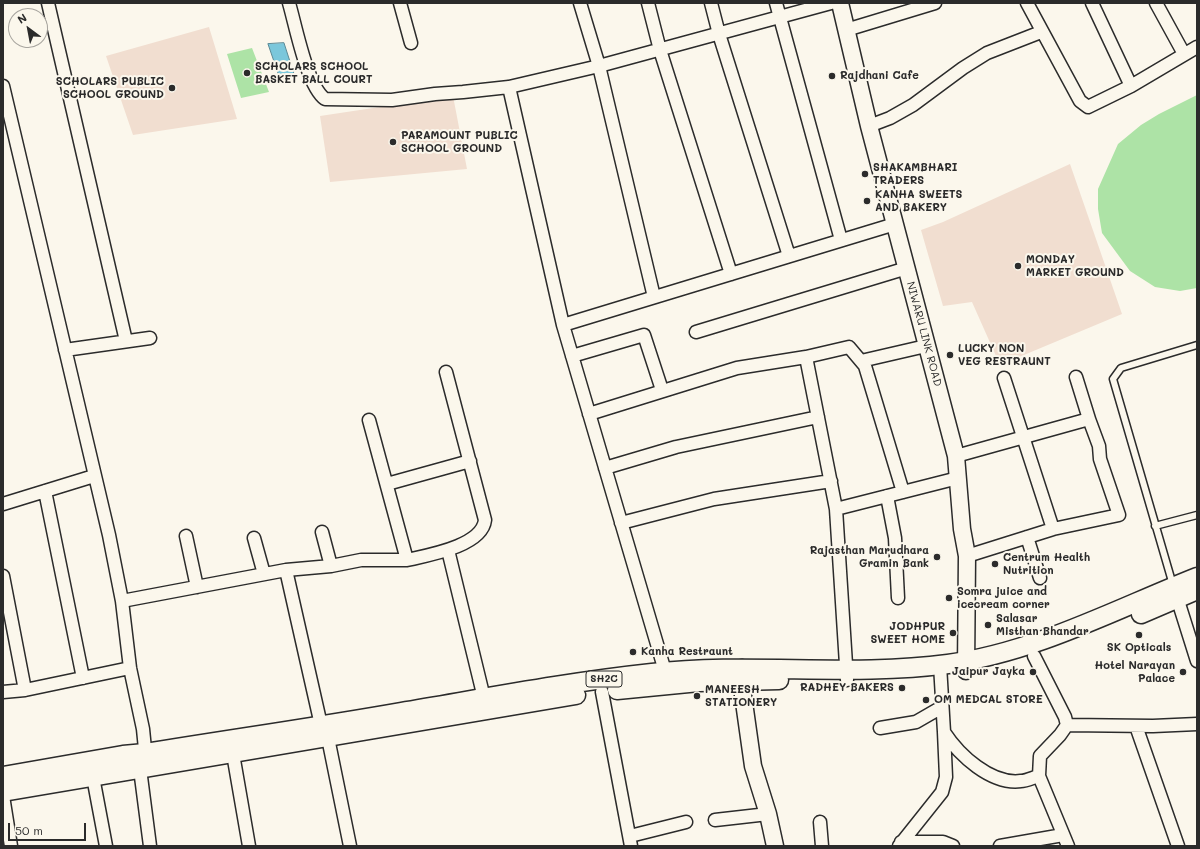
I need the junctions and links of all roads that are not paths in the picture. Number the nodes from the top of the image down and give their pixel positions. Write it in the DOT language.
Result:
graph roads {
  1 [pos="48,3"];
  2 [pos="289,3"];
  3 [pos="400,3"];
  4 [pos="580,3"];
  5 [pos="648,3"];
  6 [pos="711,3"];
  7 [pos="776,3"];
  8 [pos="831,3"];
  9 [pos="840,3"];
  10 [pos="935,3"];
  11 [pos="1027,3"];
  12 [pos="1092,3"];
  13 [pos="1156,3"];
  14 [pos="780,17"];
  15 [pos="846,30"];
  16 [pos="1041,32"];
  17 [pos="719,34"];
  18 [pos="411,43"];
  19 [pos="1197,47"];
  20 [pos="660,50"];
  21 [pos="1184,54"];
  22 [pos="599,66"];
  23 [pos="3,86"];
  24 [pos="509,86"];
  25 [pos="1131,86"];
  26 [pos="869,126"];
  27 [pos="895,224"];
  28 [pos="841,240"];
  29 [pos="789,256"];
  30 [pos="907,268"];
  31 [pos="731,274"];
  32 [pos="654,297"];
  33 [pos="563,325"];
  34 [pos="696,332"];
  35 [pos="150,338"];
  36 [pos="126,341"];
  37 [pos="1197,345"];
  38 [pos="926,346"];
  39 [pos="65,350"];
  40 [pos="572,356"];
  41 [pos="806,357"];
  42 [pos="861,361"];
  43 [pos="446,372"];
  44 [pos="1076,377"];
  45 [pos="1004,378"];
  46 [pos="662,390"];
  47 [pos="589,414"];
  48 [pos="818,418"];
  49 [pos="1089,419"];
  50 [pos="369,420"];
  51 [pos="1023,436"];
  52 [pos="956,456"];
  53 [pos="470,461"];
  54 [pos="605,468"];
  55 [pos="94,476"];
  56 [pos="958,478"];
  57 [pos="831,481"];
  58 [pos="387,484"];
  59 [pos="45,491"];
  60 [pos="903,492"];
  61 [pos="887,496"];
  62 [pos="3,504"];
  63 [pos="836,509"];
  64 [pos="1197,515"];
  65 [pos="621,523"];
  66 [pos="1156,526"];
  67 [pos="1054,529"];
  68 [pos="322,532"];
  69 [pos="186,536"];
  70 [pos="1027,537"];
  71 [pos="254,538"];
  72 [pos="448,550"];
  73 [pos="967,556"];
  74 [pos="407,560"];
  75 [pos="331,566"];
  76 [pos="286,570"];
  77 [pos="264,574"];
  78 [pos="3,576"];
  79 [pos="1197,577"];
  80 [pos="1040,578"];
  81 [pos="196,587"];
  82 [pos="1197,590"];
  83 [pos="1175,592"];
  84 [pos="898,598"];
  85 [pos="122,601"];
  86 [pos="1034,656"];
  87 [pos="1197,661"];
  88 [pos="966,666"];
  89 [pos="130,668"];
  90 [pos="941,670"];
  91 [pos="742,675"];
  92 [pos="847,675"];
  93 [pos="83,678"];
  94 [pos="666,678"];
  95 [pos="25,690"];
  96 [pos="3,692"];
  97 [pos="602,692"];
  98 [pos="484,698"];
  99 [pos="942,707"];
  100 [pos="400,719"];
  101 [pos="1197,724"];
  102 [pos="1067,725"];
  103 [pos="1136,726"];
  104 [pos="880,728"];
  105 [pos="324,731"];
  106 [pos="944,732"];
  107 [pos="233,754"];
  108 [pos="144,763"];
  109 [pos="3,776"];
  110 [pos="1039,776"];
  111 [pos="93,777"];
  112 [pos="3,792"];
  113 [pos="3,796"];
  114 [pos="768,814"];
  115 [pos="714,820"];
  116 [pos="686,822"];
  117 [pos="820,822"];
  118 [pos="1066,840"];
  119 [pos="631,841"];
  120 [pos="900,844"];
  121 [pos="11,846"];
  122 [pos="106,846"];
  123 [pos="150,846"];
  124 [pos="249,846"];
  125 [pos="350,846"];
  126 [pos="776,846"];
  127 [pos="822,846"];
  128 [pos="953,846"];
  129 [pos="1000,846"];
  130 [pos="1178,846"];
  1 -- 36 [label="street"];
  2 -- 24 [label="street"];
  3 -- 18 [label="street"];
  4 -- 22 [label="street"];
  5 -- 20 [label="street"];
  6 -- 17 [label="street"];
  7 -- 14 [label="street"];
  8 -- 14 [label="street"];
  9 -- 15 [label="street, NIWARU LINK ROAD"];
  10 -- 15 [label="street"];
  11 -- 16 [label="street"];
  12 -- 25 [label="street"];
  13 -- 21 [label="street"];
  14 -- 17 [label="street"];
  14 -- 28 [label="street"];
  15 -- 26 [label="street, NIWARU LINK ROAD"];
  16 -- 25 [label="street"];
  16 -- 26 [label="street"];
  17 -- 20 [label="street"];
  17 -- 29 [label="street"];
  19 -- 21 [label="street"];
  20 -- 22 [label="street"];
  20 -- 31 [label="street"];
  21 -- 25 [label="street"];
  22 -- 24 [label="street"];
  22 -- 32 [label="street"];
  23 -- 39 [label="street"];
  24 -- 33 [label="street"];
  26 -- 27 [label="street, NIWARU LINK ROAD"];
  27 -- 28 [label="street"];
  27 -- 30 [label="street, NIWARU LINK ROAD"];
  28 -- 29 [label="street"];
  29 -- 31 [label="street"];
  30 -- 34 [label="street"];
  30 -- 38 [label="street, NIWARU LINK ROAD"];
  31 -- 32 [label="street"];
  32 -- 33 [label="street"];
  33 -- 40 [label="street"];
  35 -- 36 [label="street"];
  36 -- 39 [label="street"];
  37 -- 66 [label="lane"];
  38 -- 42 [label="street"];
  38 -- 52 [label="street, NIWARU LINK ROAD"];
  39 -- 55 [label="street"];
  40 -- 46 [label="street"];
  40 -- 47 [label="street"];
  41 -- 42 [label="street"];
  41 -- 46 [label="street"];
  41 -- 48 [label="street"];
  42 -- 60 [label="street"];
  43 -- 53 [label="street"];
  44 -- 49 [label="street"];
  45 -- 51 [label="street"];
  46 -- 47 [label="street"];
  47 -- 54 [label="street"];
  48 -- 54 [label="street"];
  48 -- 57 [label="street"];
  49 -- 51 [label="street"];
  49 -- 67 [label="street"];
  50 -- 58 [label="street"];
  51 -- 52 [label="street"];
  51 -- 67 [label="street"];
  52 -- 56 [label="street, NIWARU LINK ROAD"];
  53 -- 58 [label="street"];
  53 -- 72 [label="street"];
  54 -- 65 [label="street"];
  55 -- 59 [label="street"];
  55 -- 85 [label="street"];
  56 -- 60 [label="street"];
  56 -- 73 [label="street, NIWARU LINK ROAD"];
  57 -- 63 [label="street"];
  57 -- 65 [label="street"];
  58 -- 74 [label="street"];
  59 -- 62 [label="street"];
  59 -- 93 [label="street"];
  60 -- 61 [label="street"];
  61 -- 63 [label="street"];
  61 -- 84 [label="street"];
  63 -- 92 [label="street"];
  64 -- 66 [label="lane"];
  65 -- 94 [label="street"];
  66 -- 83 [label="lane"];
  67 -- 70 [label="street"];
  68 -- 75 [label="street"];
  69 -- 81 [label="street"];
  70 -- 73 [label="street"];
  70 -- 80 [label="street"];
  71 -- 77 [label="street"];
  72 -- 74 [label="street"];
  72 -- 98 [label="street"];
  73 -- 88 [label="street, NIWARU LINK ROAD"];
  74 -- 75 [label="street"];
  75 -- 76 [label="street"];
  76 -- 77 [label="street"];
  76 -- 105 [label="street"];
  77 -- 81 [label="street"];
  78 -- 95 [label="street"];
  79 -- 83 [label="main road, SH2C"];
  81 -- 85 [label="street"];
  82 -- 83 [label="main road, SH2C"];
  83 -- 86 [label="main road, SH2C"];
  83 -- 87 [label="street"];
  83 -- 88 [label="main road, SH2C"];
  85 -- 89 [label="street"];
  86 -- 88 [label="main road, SH2C"];
  86 -- 102 [label="street"];
  88 -- 90 [label="main road, SH2C"];
  89 -- 93 [label="street"];
  89 -- 108 [label="street"];
  90 -- 92 [label="main road, SH2C"];
  90 -- 99 [label="street"];
  91 -- 92 [label="main road, SH2C"];
  91 -- 94 [label="main road, SH2C"];
  91 -- 114 [label="street"];
  93 -- 95 [label="street"];
  94 -- 97 [label="main road, SH2C"];
  94 -- 98 [label="main road, SH2C"];
  95 -- 96 [label="street"];
  97 -- 100 [label="main road, SH2C"];
  97 -- 119 [label="street"];
  98 -- 100 [label="main road, SH2C"];
  99 -- 104 [label="street"];
  99 -- 106 [label="street"];
  100 -- 105 [label="main road, SH2C"];
  101 -- 103 [label="street"];
  102 -- 103 [label="street"];
  102 -- 110 [label="street"];
  103 -- 130 [label="street"];
  105 -- 107 [label="main road, SH2C"];
  105 -- 108 [label="main road, SH2C"];
  105 -- 125 [label="street"];
  106 -- 110 [label="street"];
  106 -- 120 [label="street"];
  107 -- 108 [label="main road, SH2C"];
  107 -- 124 [label="street"];
  108 -- 109 [label="main road, SH2C"];
  108 -- 111 [label="main road, SH2C"];
  108 -- 123 [label="street"];
  110 -- 118 [label="street"];
  111 -- 112 [label="main road, SH2C"];
  111 -- 122 [label="street"];
  113 -- 121 [label="street"];
  114 -- 115 [label="street"];
  114 -- 126 [label="street"];
  116 -- 119 [label="street"];
  117 -- 127 [label="street"];
  118 -- 129 [label="street"];
  120 -- 128 [label="street"];
}
